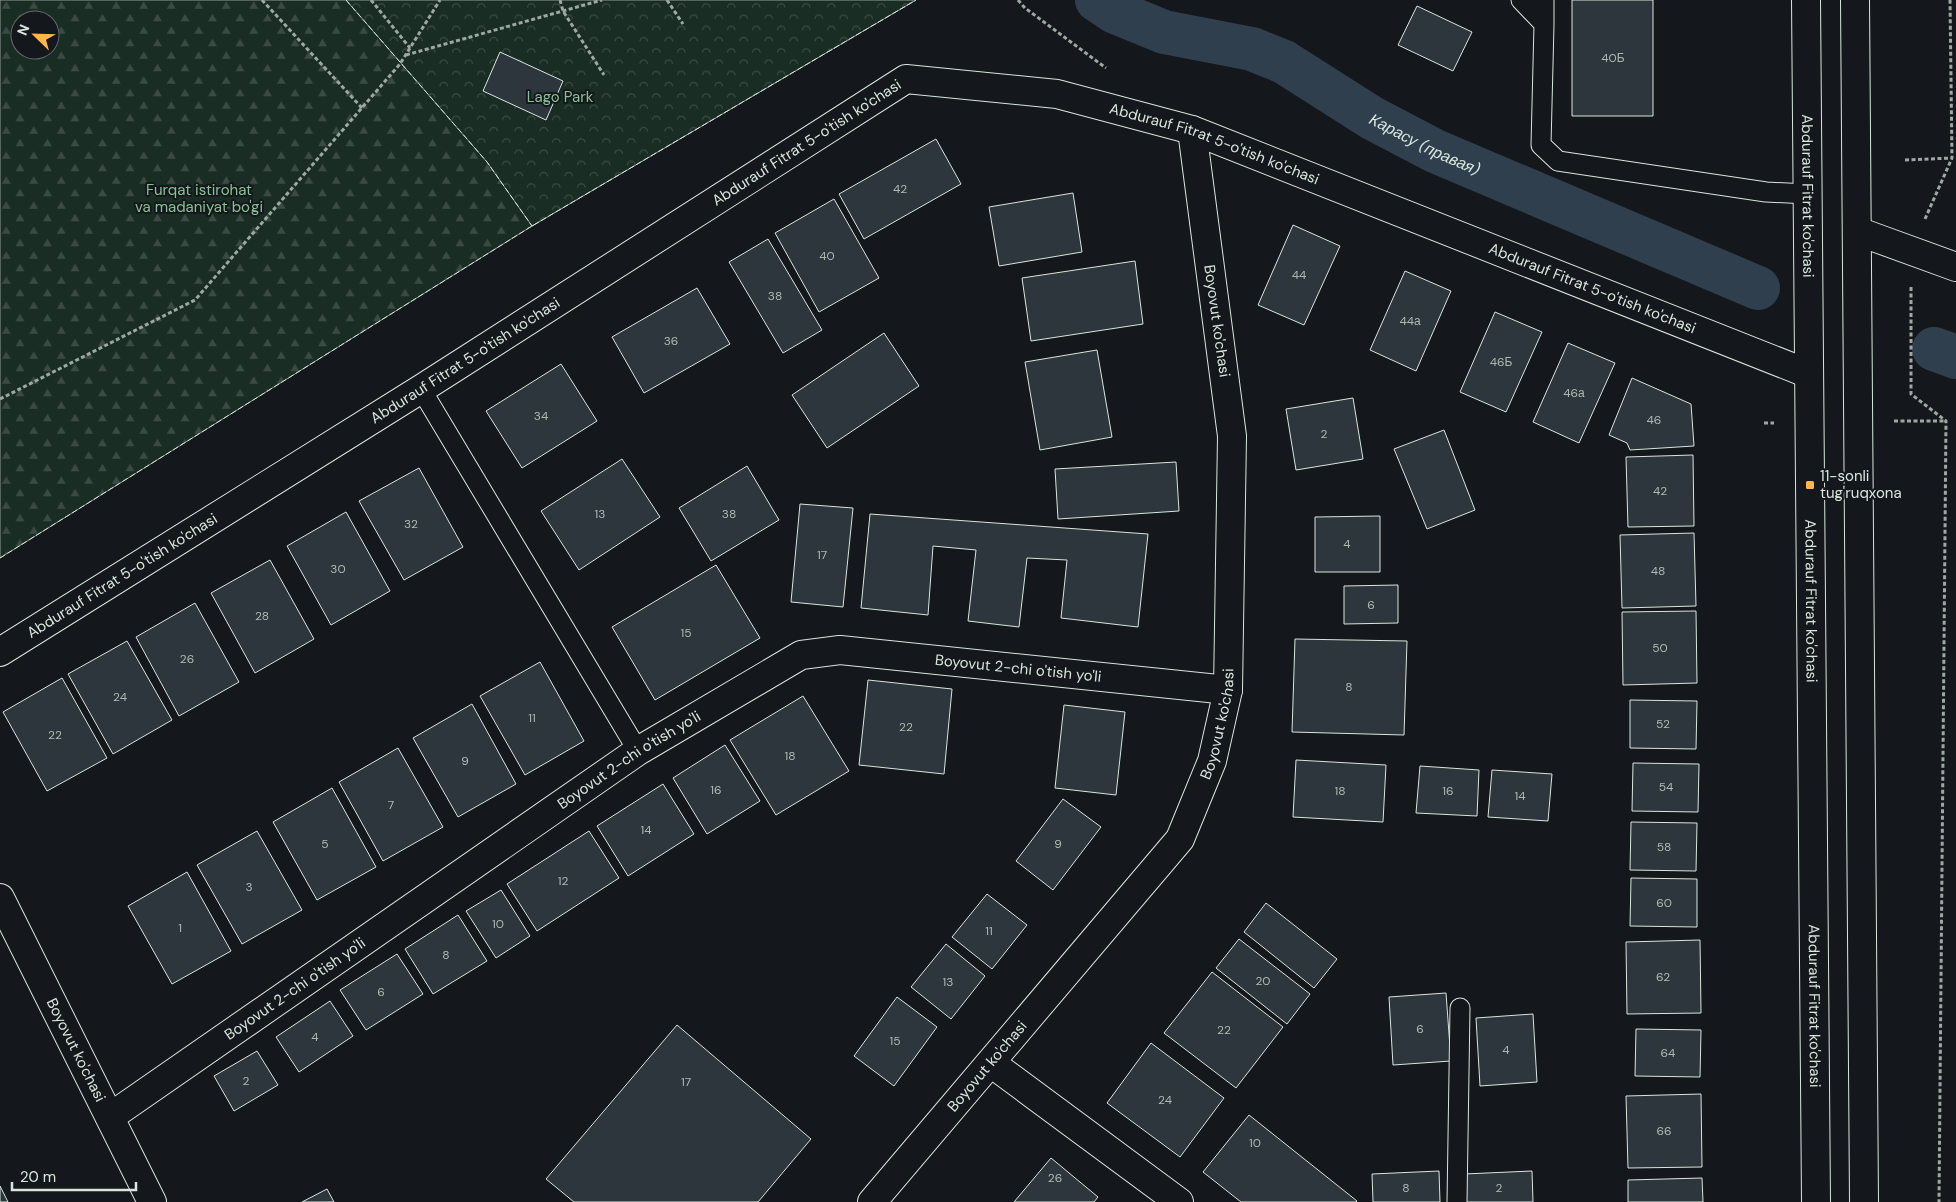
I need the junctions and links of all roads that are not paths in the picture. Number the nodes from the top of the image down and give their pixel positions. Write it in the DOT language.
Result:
graph roads {
  1 [pos="1521,0"];
  2 [pos="1544,0"];
  3 [pos="1806,0"];
  4 [pos="1855,0"];
  5 [pos="1544,24"];
  6 [pos="1192,130"];
  7 [pos="1808,194"];
  8 [pos="1857,231"];
  9 [pos="1956,267"];
  10 [pos="1810,363"];
  11 [pos="421,389"];
  12 [pos="0,652"];
  13 [pos="1228,690"];
  14 [pos="638,751"];
  15 [pos="0,898"];
  16 [pos="1460,1008"];
  17 [pos="991,1063"];
  18 [pos="110,1117"];
  19 [pos="152,1202"];
  20 [pos="872,1202"];
  21 [pos="1179,1202"];
  22 [pos="1457,1202"];
  23 [pos="1816,1202"];
  24 [pos="1864,1202"];
  1 -- 5 [label="lane"];
  2 -- 5 [label="lane"];
  3 -- 7 [label="street, Abdurauf Fitrat ko'chasi"];
  4 -- 8 [label="street"];
  5 -- 7 [label="lane"];
  6 -- 10 [label="street, Abdurauf Fitrat 5-o'tish ko'chasi"];
  6 -- 11 [label="street, Abdurauf Fitrat 5-o'tish ko'chasi"];
  6 -- 13 [label="street, Boyovut ko'chasi"];
  7 -- 10 [label="street, Abdurauf Fitrat ko'chasi"];
  8 -- 9 [label="street"];
  8 -- 24 [label="street"];
  10 -- 23 [label="street, Abdurauf Fitrat ko'chasi"];
  11 -- 12 [label="street, Abdurauf Fitrat 5-o'tish ko'chasi"];
  11 -- 14 [label="lane"];
  13 -- 14 [label="street, Boyovut 2-chi o'tish yo'li"];
  13 -- 17 [label="street, Boyovut ko'chasi"];
  14 -- 18 [label="street, Boyovut 2-chi o'tish yo'li"];
  15 -- 18 [label="street, Boyovut ko'chasi"];
  16 -- 22 [label="lane"];
  17 -- 20 [label="street, Boyovut ko'chasi"];
  17 -- 21 [label="street"];
  18 -- 19 [label="street, Boyovut ko'chasi"];
}
